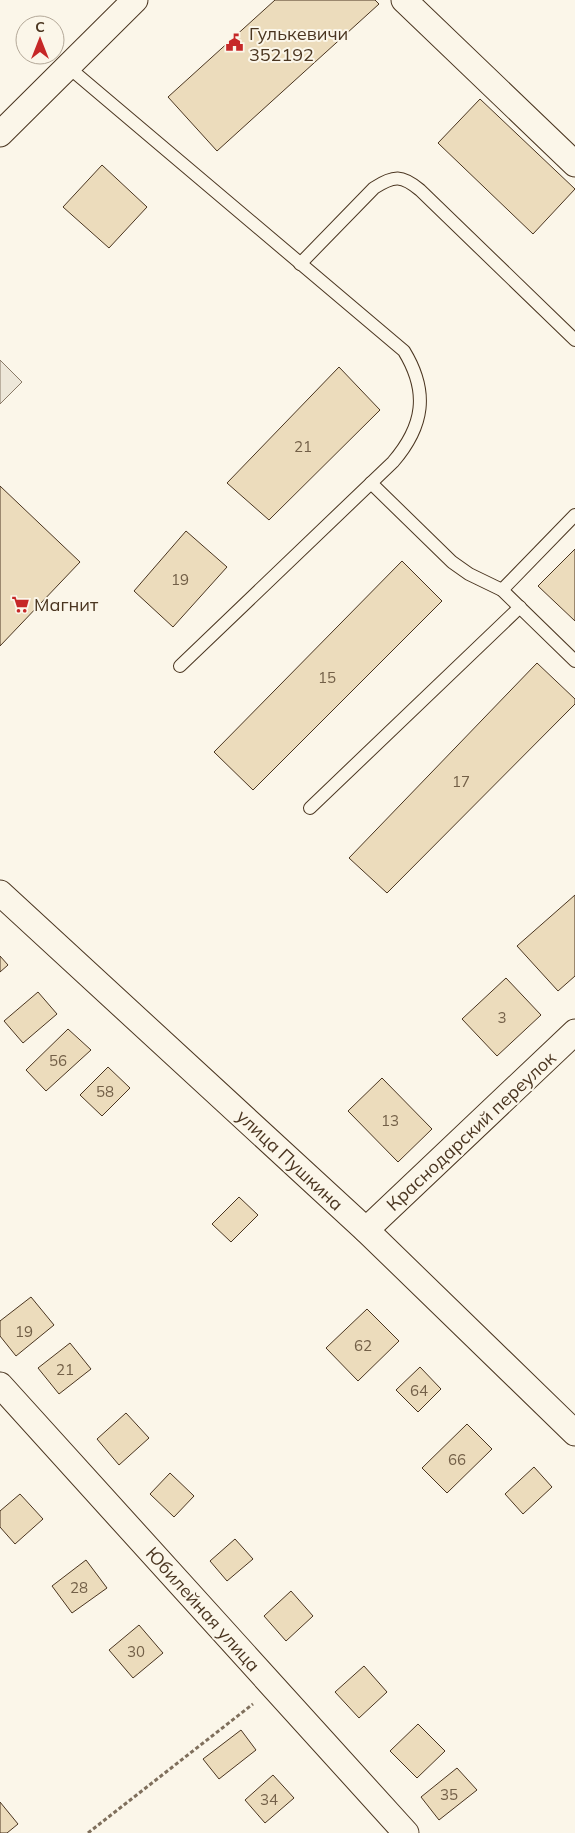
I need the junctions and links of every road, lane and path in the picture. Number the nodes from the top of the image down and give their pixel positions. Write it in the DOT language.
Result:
graph roads {
  1 [pos="135,0"];
  2 [pos="404,0"];
  3 [pos="67,66"];
  4 [pos="0,134"];
  5 [pos="575,164"];
  6 [pos="300,264"];
  7 [pos="575,340"];
  8 [pos="371,483"];
  9 [pos="575,515"];
  10 [pos="502,590"];
  11 [pos="520,607"];
  12 [pos="575,661"];
  13 [pos="180,666"];
  14 [pos="310,808"];
  15 [pos="0,893"];
  16 [pos="575,1032"];
  17 [pos="366,1230"];
  18 [pos="0,1385"];
  19 [pos="575,1433"];
  20 [pos="275,1688"];
  21 [pos="88,1833"];
  22 [pos="406,1833"];
  1 -- 3 [label="street"];
  2 -- 5 [label="street"];
  3 -- 4 [label="street"];
  3 -- 6 [label="lane"];
  6 -- 7 [label="lane"];
  6 -- 8 [label="lane"];
  8 -- 10 [label="lane"];
  8 -- 13 [label="lane"];
  9 -- 10 [label="lane"];
  10 -- 11 [label="lane"];
  11 -- 12 [label="lane"];
  11 -- 14 [label="lane"];
  15 -- 17 [label="street, улица Пушкина"];
  16 -- 17 [label="street, Краснодарский переулок"];
  17 -- 19 [label="street, улица Пушкина"];
  18 -- 20 [label="street, Юбилейная улица"];
  20 -- 21 [label="path"];
  20 -- 22 [label="street, Юбилейная улица"];
}
